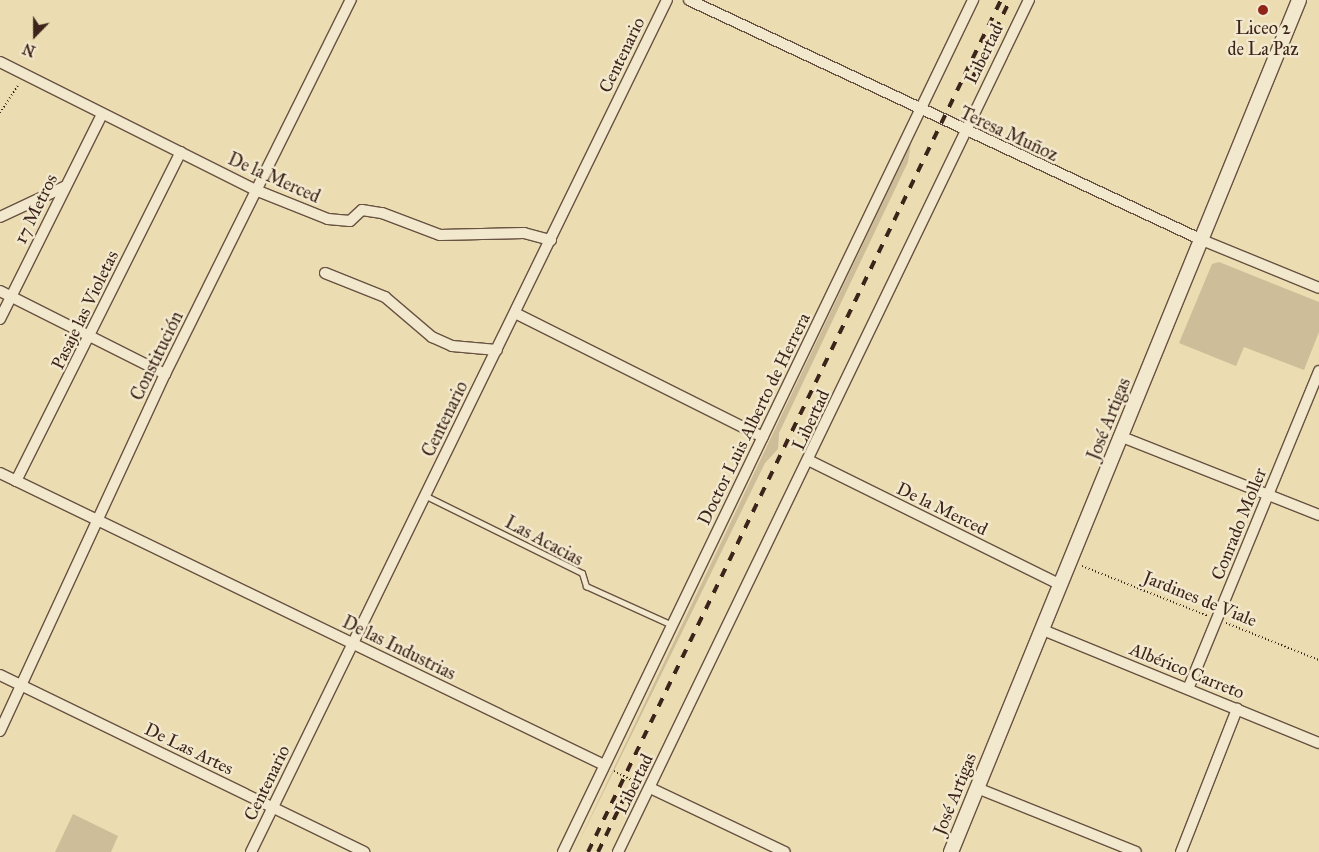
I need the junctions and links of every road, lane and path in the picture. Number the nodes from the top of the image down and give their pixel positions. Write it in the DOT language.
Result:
graph roads {
  1 [pos="351,0"];
  2 [pos="667,0"];
  3 [pos="689,0"];
  4 [pos="973,0"];
  5 [pos="1029,0"];
  6 [pos="1298,0"];
  7 [pos="0,62"];
  8 [pos="24,74"];
  9 [pos="919,110"];
  10 [pos="0,113"];
  11 [pos="102,114"];
  12 [pos="965,131"];
  13 [pos="181,152"];
  14 [pos="64,187"];
  15 [pos="258,191"];
  16 [pos="0,217"];
  17 [pos="551,240"];
  18 [pos="1202,240"];
  19 [pos="325,273"];
  20 [pos="1319,288"];
  21 [pos="0,290"];
  22 [pos="11,296"];
  23 [pos="515,313"];
  24 [pos="0,318"];
  25 [pos="90,336"];
  26 [pos="497,350"];
  27 [pos="1319,372"];
  28 [pos="165,374"];
  29 [pos="763,437"];
  30 [pos="1122,437"];
  31 [pos="810,462"];
  32 [pos="0,473"];
  33 [pos="16,481"];
  34 [pos="1269,495"];
  35 [pos="426,496"];
  36 [pos="1319,515"];
  37 [pos="97,520"];
  38 [pos="1071,561"];
  39 [pos="1061,585"];
  40 [pos="1218,620"];
  41 [pos="672,625"];
  42 [pos="1042,630"];
  43 [pos="354,645"];
  44 [pos="1319,660"];
  45 [pos="0,675"];
  46 [pos="21,686"];
  47 [pos="1188,689"];
  48 [pos="1237,709"];
  49 [pos="0,730"];
  50 [pos="1319,743"];
  51 [pos="604,765"];
  52 [pos="650,788"];
  53 [pos="977,788"];
  54 [pos="273,807"];
  55 [pos="251,852"];
  56 [pos="364,852"];
  57 [pos="563,852"];
  58 [pos="618,852"];
  59 [pos="785,852"];
  60 [pos="951,852"];
  61 [pos="1136,852"];
  62 [pos="1181,852"];
  1 -- 15 [label="street, Constitución"];
  2 -- 17 [label="street, Centenario"];
  3 -- 9 [label="street, Teresa Muñoz"];
  4 -- 9 [label="street, Doctor Luis Alberto de Herrera"];
  5 -- 12 [label="street, Libertad"];
  6 -- 18 [label="street, José Artigas"];
  7 -- 8 [label="street, De la Merced"];
  8 -- 10 [label="path"];
  8 -- 11 [label="street, De la Merced"];
  9 -- 12 [label="street, Teresa Muñoz"];
  9 -- 29 [label="street, Doctor Luis Alberto de Herrera"];
  11 -- 13 [label="street, De la Merced"];
  11 -- 14 [label="street, 17 Metros"];
  12 -- 18 [label="street, Teresa Muñoz"];
  12 -- 31 [label="street, Libertad"];
  13 -- 15 [label="street, De la Merced"];
  13 -- 25 [label="street, Pasaje las Violetas"];
  14 -- 16 [label="street"];
  14 -- 22 [label="street, 17 Metros"];
  15 -- 17 [label="street, De la Merced"];
  15 -- 28 [label="street, Constitución"];
  17 -- 23 [label="street, Centenario"];
  18 -- 20 [label="street, Teresa Muñoz"];
  18 -- 30 [label="street, José Artigas"];
  19 -- 26 [label="street"];
  21 -- 22 [label="street"];
  22 -- 24 [label="street, 17 Metros"];
  22 -- 25 [label="street"];
  23 -- 26 [label="street, Centenario"];
  23 -- 29 [label="street"];
  25 -- 28 [label="street"];
  25 -- 33 [label="street, Pasaje las Violetas"];
  26 -- 35 [label="street, Centenario"];
  27 -- 34 [label="street, Conrado Moller"];
  28 -- 37 [label="street, Constitución"];
  29 -- 41 [label="street, Doctor Luis Alberto de Herrera"];
  30 -- 34 [label="street"];
  30 -- 38 [label="street, José Artigas"];
  31 -- 39 [label="street, De la Merced"];
  31 -- 52 [label="street, Libertad"];
  32 -- 33 [label="street, De las Industrias"];
  33 -- 37 [label="street, De las Industrias"];
  34 -- 36 [label="street"];
  34 -- 40 [label="street, Conrado Moller"];
  35 -- 41 [label="lane, Las Acacias"];
  35 -- 43 [label="street, Centenario"];
  37 -- 43 [label="street, De las Industrias"];
  37 -- 46 [label="street, Constitución"];
  38 -- 39 [label="street, José Artigas"];
  38 -- 40 [label="path, Jardines de Viale"];
  39 -- 42 [label="street, José Artigas"];
  40 -- 44 [label="path, Jardines de Viale"];
  40 -- 47 [label="street, Conrado Moller"];
  41 -- 51 [label="street, Doctor Luis Alberto de Herrera"];
  42 -- 47 [label="street, Albérico Carreto"];
  42 -- 53 [label="street, José Artigas"];
  43 -- 51 [label="street, De las Industrias"];
  43 -- 54 [label="street, Centenario"];
  45 -- 46 [label="street, De Las Artes"];
  46 -- 49 [label="street, Constitución"];
  46 -- 54 [label="street, De Las Artes"];
  47 -- 48 [label="street, Albérico Carreto"];
  48 -- 50 [label="street, Albérico Carreto"];
  48 -- 62 [label="street"];
  51 -- 52 [label="path"];
  51 -- 57 [label="street, Doctor Luis Alberto de Herrera"];
  52 -- 58 [label="street, Libertad"];
  52 -- 59 [label="street"];
  53 -- 60 [label="street, José Artigas"];
  53 -- 61 [label="street"];
  54 -- 55 [label="street, Centenario"];
  54 -- 56 [label="street, De Las Artes"];
}
